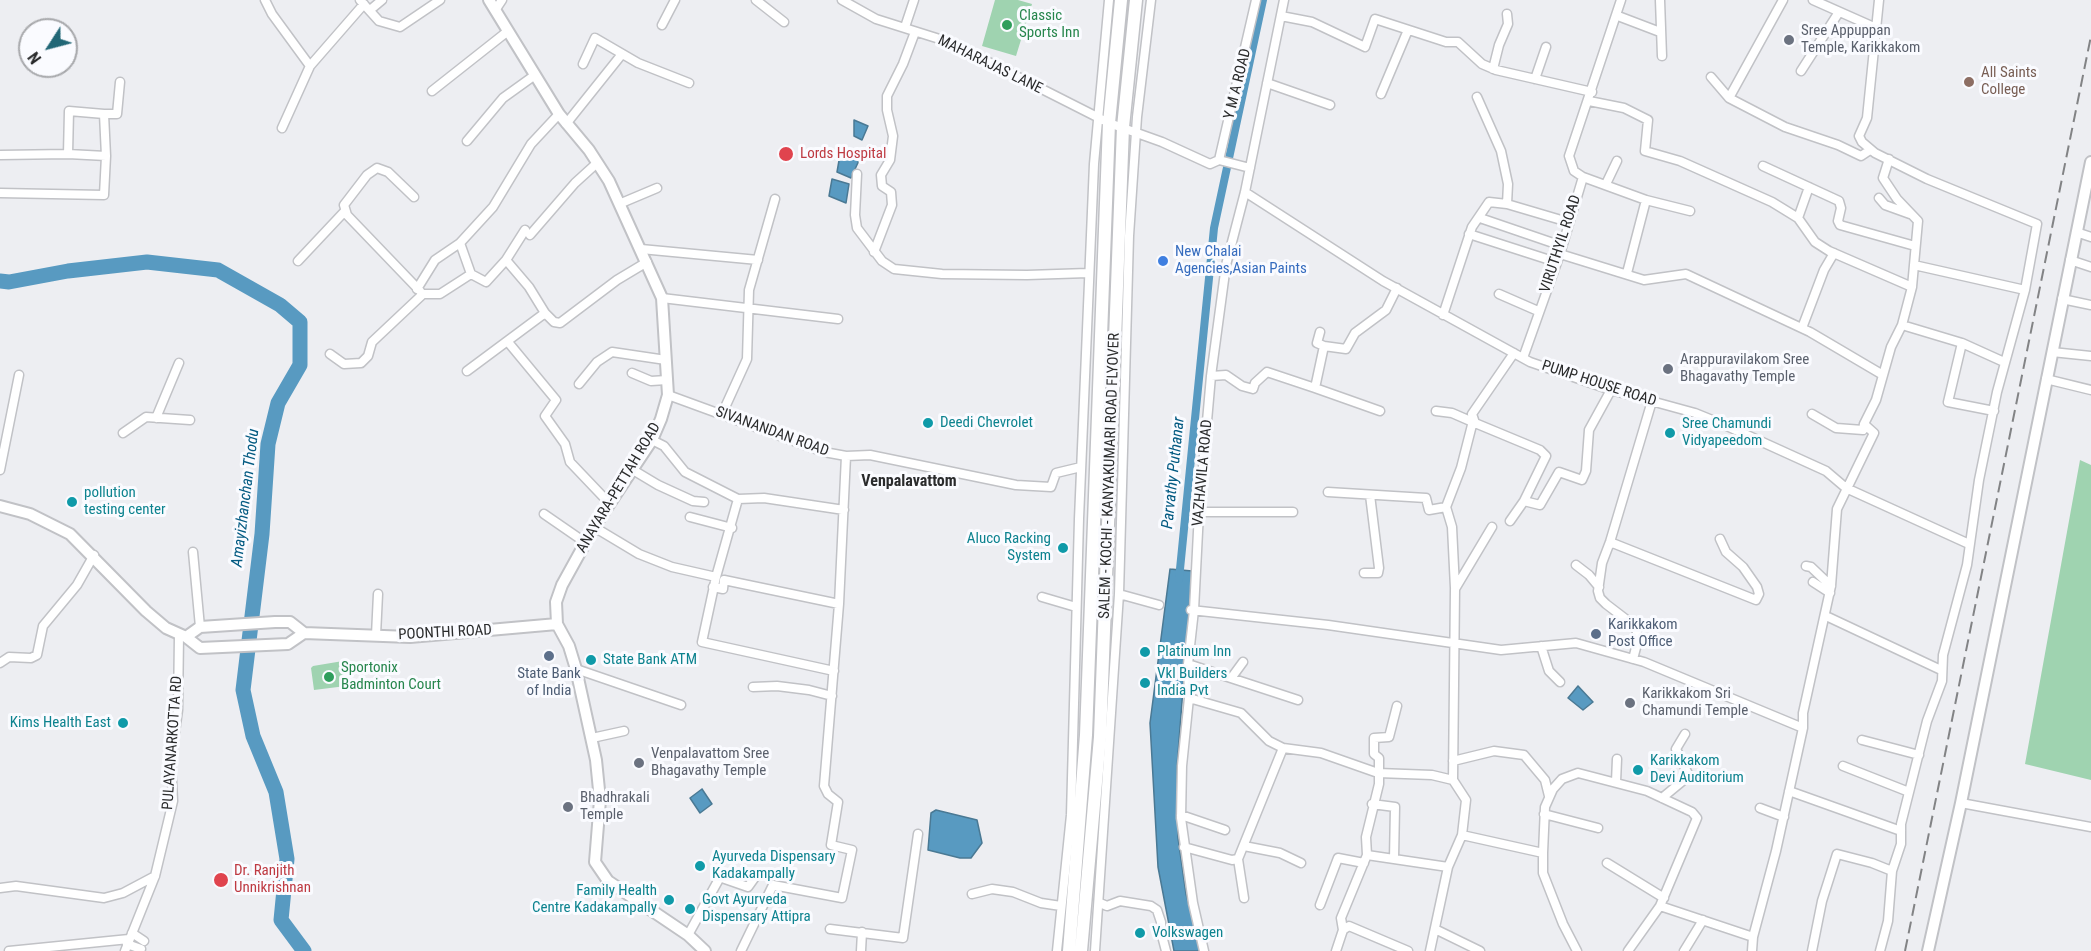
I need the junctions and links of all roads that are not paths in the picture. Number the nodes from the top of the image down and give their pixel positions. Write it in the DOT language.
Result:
graph roads {
  1 [pos="265,0"];
  2 [pos="381,0"];
  3 [pos="440,0"];
  4 [pos="675,0"];
  5 [pos="756,0"];
  6 [pos="842,0"];
  7 [pos="914,0"];
  8 [pos="1109,0"];
  9 [pos="1121,0"];
  10 [pos="1136,0"];
  11 [pos="1151,0"];
  12 [pos="1256,0"];
  13 [pos="1284,0"];
  14 [pos="1621,0"];
  15 [pos="1660,0"];
  16 [pos="1783,0"];
  17 [pos="1813,0"];
  18 [pos="1879,0"];
  19 [pos="496,3"];
  20 [pos="365,5"];
  21 [pos="1839,12"];
  22 [pos="1507,14"];
  23 [pos="1281,16"];
  24 [pos="1618,16"];
  25 [pos="784,22"];
  26 [pos="662,25"];
  27 [pos="905,27"];
  28 [pos="1876,28"];
  29 [pos="1408,30"];
  30 [pos="508,32"];
  31 [pos="915,32"];
  32 [pos="1660,32"];
  33 [pos="1546,46"];
  34 [pos="621,54"];
  35 [pos="1662,56"];
  36 [pos="583,64"];
  37 [pos="310,66"];
  38 [pos="1493,69"];
  39 [pos="1801,71"];
  40 [pos="535,75"];
  41 [pos="1711,77"];
  42 [pos="1535,79"];
  43 [pos="120,82"];
  44 [pos="689,82"];
  45 [pos="1267,83"];
  46 [pos="432,91"];
  47 [pos="1381,94"];
  48 [pos="1591,96"];
  49 [pos="1477,97"];
  50 [pos="1729,98"];
  51 [pos="1330,105"];
  52 [pos="104,114"];
  53 [pos="559,114"];
  54 [pos="1104,121"];
  55 [pos="566,124"];
  56 [pos="1123,127"];
  57 [pos="282,128"];
  58 [pos="1137,132"];
  59 [pos="466,141"];
  60 [pos="1870,150"];
  61 [pos="68,154"];
  62 [pos="0,155"];
  63 [pos="105,156"];
  64 [pos="1889,159"];
  65 [pos="1617,161"];
  66 [pos="1216,162"];
  67 [pos="2091,162"];
  68 [pos="597,163"];
  69 [pos="1763,166"];
  70 [pos="1250,168"];
  71 [pos="857,174"];
  72 [pos="1583,177"];
  73 [pos="1606,184"];
  74 [pos="1809,187"];
  75 [pos="657,188"];
  76 [pos="1245,192"];
  77 [pos="0,193"];
  78 [pos="414,197"];
  79 [pos="1879,198"];
  80 [pos="775,199"];
  81 [pos="1646,200"];
  82 [pos="619,204"];
  83 [pos="1507,204"];
  84 [pos="2086,209"];
  85 [pos="345,211"];
  86 [pos="1690,211"];
  87 [pos="1913,216"];
  88 [pos="1480,218"];
  89 [pos="1798,218"];
  90 [pos="1568,222"];
  91 [pos="2076,232"];
  92 [pos="1469,234"];
  93 [pos="2091,237"];
  94 [pos="460,243"];
  95 [pos="1915,246"];
  96 [pos="641,249"];
  97 [pos="874,252"];
  98 [pos="1834,252"];
  99 [pos="1560,254"];
  100 [pos="506,260"];
  101 [pos="758,260"];
  102 [pos="2070,260"];
  103 [pos="298,261"];
  104 [pos="647,262"];
  105 [pos="1914,265"];
  106 [pos="2091,267"];
  107 [pos="1088,273"];
  108 [pos="1627,273"];
  109 [pos="471,274"];
  110 [pos="1912,287"];
  111 [pos="1396,288"];
  112 [pos="2025,290"];
  113 [pos="420,291"];
  114 [pos="1499,294"];
  115 [pos="662,298"];
  116 [pos="2062,299"];
  117 [pos="2091,305"];
  118 [pos="750,306"];
  119 [pos="1538,311"];
  120 [pos="545,313"];
  121 [pos="1443,315"];
  122 [pos="838,319"];
  123 [pos="1902,325"];
  124 [pos="1802,328"];
  125 [pos="1320,332"];
  126 [pos="508,342"];
  127 [pos="1962,343"];
  128 [pos="1324,346"];
  129 [pos="2052,352"];
  130 [pos="1514,353"];
  131 [pos="330,354"];
  132 [pos="2091,356"];
  133 [pos="1523,358"];
  134 [pos="666,360"];
  135 [pos="2004,362"];
  136 [pos="179,363"];
  137 [pos="467,371"];
  138 [pos="632,373"];
  139 [pos="19,375"];
  140 [pos="1883,375"];
  141 [pos="1211,376"];
  142 [pos="2046,379"];
  143 [pos="667,380"];
  144 [pos="579,384"];
  145 [pos="1315,388"];
  146 [pos="1611,390"];
  147 [pos="2091,390"];
  148 [pos="668,395"];
  149 [pos="1652,401"];
  150 [pos="1380,411"];
  151 [pos="1436,411"];
  152 [pos="1994,411"];
  153 [pos="723,414"];
  154 [pos="1812,414"];
  155 [pos="156,418"];
  156 [pos="190,420"];
  157 [pos="1475,423"];
  158 [pos="1864,423"];
  159 [pos="123,433"];
  160 [pos="652,440"];
  161 [pos="846,456"];
  162 [pos="1081,467"];
  163 [pos="0,470"];
  164 [pos="633,470"];
  165 [pos="1846,488"];
  166 [pos="1328,492"];
  167 [pos="1370,495"];
  168 [pos="738,498"];
  169 [pos="1524,501"];
  170 [pos="704,502"];
  171 [pos="610,504"];
  172 [pos="0,506"];
  173 [pos="1446,507"];
  174 [pos="844,510"];
  175 [pos="1199,512"];
  176 [pos="1293,512"];
  177 [pos="544,514"];
  178 [pos="690,517"];
  179 [pos="1510,520"];
  180 [pos="594,527"];
  181 [pos="732,528"];
  182 [pos="1492,528"];
  183 [pos="1720,539"];
  184 [pos="1610,542"];
  185 [pos="586,543"];
  186 [pos="1969,544"];
  187 [pos="194,552"];
  188 [pos="94,555"];
  189 [pos="1576,565"];
  190 [pos="1806,566"];
  191 [pos="1364,573"];
  192 [pos="716,577"];
  193 [pos="1813,582"];
  194 [pos="713,587"];
  195 [pos="1599,587"];
  196 [pos="1455,589"];
  197 [pos="1831,590"];
  198 [pos="378,594"];
  199 [pos="1119,594"];
  200 [pos="1042,597"];
  201 [pos="839,604"];
  202 [pos="1159,605"];
  203 [pos="1076,607"];
  204 [pos="1192,610"];
  205 [pos="1826,616"];
  206 [pos="557,624"];
  207 [pos="205,627"];
  208 [pos="304,633"];
  209 [pos="376,635"];
  210 [pos="182,636"];
  211 [pos="1456,643"];
  212 [pos="1541,646"];
  213 [pos="1633,659"];
  214 [pos="1243,662"];
  215 [pos="0,663"];
  216 [pos="1188,664"];
  217 [pos="576,669"];
  218 [pos="1941,670"];
  219 [pos="834,672"];
  220 [pos="1232,678"];
  221 [pos="1560,682"];
  222 [pos="753,687"];
  223 [pos="832,696"];
  224 [pos="1190,698"];
  225 [pos="1298,700"];
  226 [pos="681,705"];
  227 [pos="1396,706"];
  228 [pos="1803,728"];
  229 [pos="624,731"];
  230 [pos="1685,734"];
  231 [pos="592,738"];
  232 [pos="1862,740"];
  233 [pos="1283,748"];
  234 [pos="1919,755"];
  235 [pos="1617,759"];
  236 [pos="1453,761"];
  237 [pos="1843,766"];
  238 [pos="1378,773"];
  239 [pos="1453,780"];
  240 [pos="1616,782"];
  241 [pos="1789,790"];
  242 [pos="1910,792"];
  243 [pos="1549,796"];
  244 [pos="1662,798"];
  245 [pos="1961,803"];
  246 [pos="1372,804"];
  247 [pos="1760,808"];
  248 [pos="1544,814"];
  249 [pos="1181,815"];
  250 [pos="1784,817"];
  251 [pos="2091,827"];
  252 [pos="1598,828"];
  253 [pos="1225,830"];
  254 [pos="1901,831"];
  255 [pos="918,834"];
  256 [pos="1462,835"];
  257 [pos="1244,846"];
  258 [pos="1184,847"];
  259 [pos="1543,853"];
  260 [pos="1238,859"];
  261 [pos="1366,859"];
  262 [pos="1394,859"];
  263 [pos="1301,863"];
  264 [pos="1607,863"];
  265 [pos="1448,867"];
  266 [pos="1892,871"];
  267 [pos="758,873"];
  268 [pos="155,876"];
  269 [pos="0,888"];
  270 [pos="972,894"];
  271 [pos="1245,898"];
  272 [pos="1662,902"];
  273 [pos="1100,903"];
  274 [pos="1320,905"];
  275 [pos="1061,906"];
  276 [pos="1703,920"];
  277 [pos="830,929"];
  278 [pos="1343,930"];
  279 [pos="1437,930"];
  280 [pos="862,932"];
  281 [pos="688,935"];
  282 [pos="1753,937"];
  283 [pos="128,942"];
  284 [pos="143,945"];
  285 [pos="1755,950"];
  286 [pos="9,951"];
  287 [pos="705,951"];
  288 [pos="741,951"];
  289 [pos="861,951"];
  290 [pos="1057,951"];
  291 [pos="1069,951"];
  292 [pos="1081,951"];
  293 [pos="1095,951"];
  294 [pos="1166,951"];
  295 [pos="1204,951"];
  296 [pos="1336,951"];
  297 [pos="1408,951"];
  298 [pos="1430,951"];
  299 [pos="1480,951"];
  300 [pos="1577,951"];
  301 [pos="1628,951"];
  302 [pos="1684,951"];
  303 [pos="1812,951"];
  304 [pos="1880,951"];
  305 [pos="1928,951"];
  1 -- 37 [label="street"];
  2 -- 20 [label="street"];
  3 -- 20 [label="street"];
  4 -- 26 [label="street"];
  5 -- 25 [label="street"];
  6 -- 27 [label="street, MAHARAJAS LANE"];
  7 -- 27 [label="street"];
  8 -- 54 [label="street"];
  9 -- 54 [label="highway, SALEM - KOCHI - KANYAKUMARI ROAD FLYOVER"];
  10 -- 56 [label="highway, SALEM - KOCHI - KANYAKUMARI ROAD FLYOVER"];
  11 -- 58 [label="street"];
  12 -- 66 [label="street, Y M A ROAD"];
  13 -- 23 [label="street, VAZHAVILA ROAD"];
  14 -- 24 [label="street, VIRUTHYIL ROAD"];
  15 -- 32 [label="street"];
  16 -- 50 [label="street"];
  17 -- 21 [label="street"];
  18 -- 28 [label="street"];
  19 -- 30 [label="main road, ANAYARA-PETTAH ROAD"];
  20 -- 37 [label="street"];
  21 -- 28 [label="street"];
  21 -- 39 [label="street"];
  22 -- 38 [label="street"];
  23 -- 29 [label="street"];
  23 -- 45 [label="street, VAZHAVILA ROAD"];
  24 -- 32 [label="street"];
  24 -- 48 [label="street, VIRUTHYIL ROAD"];
  27 -- 31 [label="street, MAHARAJAS LANE"];
  28 -- 60 [label="street"];
  29 -- 38 [label="street"];
  29 -- 47 [label="street"];
  30 -- 40 [label="main road, ANAYARA-PETTAH ROAD"];
  30 -- 46 [label="street"];
  31 -- 54 [label="street, MAHARAJAS LANE"];
  31 -- 97 [label="street"];
  32 -- 35 [label="street"];
  33 -- 42 [label="street"];
  34 -- 36 [label="street"];
  34 -- 44 [label="street"];
  34 -- 55 [label="street"];
  37 -- 57 [label="street"];
  38 -- 42 [label="street"];
  40 -- 53 [label="main road, ANAYARA-PETTAH ROAD"];
  40 -- 59 [label="street"];
  41 -- 50 [label="street"];
  42 -- 48 [label="street"];
  43 -- 52 [label="street"];
  45 -- 51 [label="street"];
  45 -- 70 [label="street, VAZHAVILA ROAD"];
  48 -- 72 [label="street, VIRUTHYIL ROAD"];
  48 -- 89 [label="street"];
  49 -- 83 [label="street"];
  50 -- 60 [label="street"];
  52 -- 61 [label="street"];
  52 -- 63 [label="street"];
  53 -- 55 [label="main road, ANAYARA-PETTAH ROAD"];
  53 -- 94 [label="street"];
  54 -- 56 [label="street, MAHARAJAS LANE"];
  54 -- 107 [label="street"];
  54 -- 291 [label="highway, SALEM - KOCHI - KANYAKUMARI ROAD FLYOVER"];
  55 -- 68 [label="main road, ANAYARA-PETTAH ROAD"];
  56 -- 58 [label="street, MAHARAJAS LANE"];
  56 -- 292 [label="highway, SALEM - KOCHI - KANYAKUMARI ROAD FLYOVER"];
  58 -- 66 [label="street, MAHARAJAS LANE"];
  58 -- 199 [label="street"];
  60 -- 64 [label="street"];
  61 -- 62 [label="street"];
  61 -- 63 [label="street"];
  63 -- 77 [label="street"];
  64 -- 87 [label="street"];
  64 -- 112 [label="street"];
  65 -- 73 [label="street"];
  66 -- 70 [label="street, MAHARAJAS LANE"];
  67 -- 84 [label="main road"];
  68 -- 82 [label="main road, ANAYARA-PETTAH ROAD"];
  68 -- 100 [label="street"];
  69 -- 74 [label="street"];
  70 -- 76 [label="street, VAZHAVILA ROAD"];
  71 -- 97 [label="street"];
  72 -- 73 [label="street"];
  72 -- 90 [label="street, VIRUTHYIL ROAD"];
  73 -- 81 [label="street"];
  74 -- 89 [label="street"];
  74 -- 95 [label="street"];
  75 -- 82 [label="street"];
  76 -- 111 [label="street, PUMP HOUSE ROAD"];
  76 -- 141 [label="street, VAZHAVILA ROAD"];
  78 -- 85 [label="street"];
  79 -- 87 [label="street"];
  80 -- 101 [label="street"];
  81 -- 86 [label="street"];
  81 -- 108 [label="street"];
  82 -- 96 [label="main road, ANAYARA-PETTAH ROAD"];
  83 -- 88 [label="street"];
  83 -- 90 [label="street"];
  84 -- 91 [label="main road"];
  85 -- 103 [label="street"];
  85 -- 113 [label="street"];
  87 -- 95 [label="street"];
  88 -- 92 [label="street"];
  88 -- 99 [label="street"];
  89 -- 98 [label="street"];
  90 -- 99 [label="street, VIRUTHYIL ROAD"];
  91 -- 93 [label="street"];
  91 -- 102 [label="main road"];
  92 -- 99 [label="street"];
  92 -- 121 [label="street"];
  94 -- 109 [label="street"];
  94 -- 113 [label="street"];
  95 -- 105 [label="street"];
  96 -- 101 [label="street"];
  96 -- 104 [label="main road, ANAYARA-PETTAH ROAD"];
  97 -- 107 [label="street"];
  98 -- 110 [label="street"];
  98 -- 124 [label="street"];
  99 -- 108 [label="street"];
  99 -- 119 [label="street, VIRUTHYIL ROAD"];
  100 -- 109 [label="street"];
  100 -- 120 [label="street"];
  101 -- 118 [label="street"];
  102 -- 106 [label="street"];
  102 -- 116 [label="main road"];
  104 -- 115 [label="main road, ANAYARA-PETTAH ROAD"];
  104 -- 120 [label="street"];
  105 -- 110 [label="street"];
  105 -- 112 [label="street"];
  107 -- 162 [label="street"];
  108 -- 124 [label="street"];
  109 -- 113 [label="street"];
  110 -- 123 [label="street"];
  111 -- 121 [label="street, PUMP HOUSE ROAD"];
  111 -- 128 [label="street"];
  112 -- 135 [label="street"];
  113 -- 131 [label="street"];
  114 -- 119 [label="street"];
  115 -- 118 [label="street"];
  115 -- 134 [label="main road, ANAYARA-PETTAH ROAD"];
  116 -- 117 [label="street"];
  116 -- 129 [label="main road"];
  118 -- 122 [label="street"];
  118 -- 153 [label="street"];
  119 -- 133 [label="street, VIRUTHYIL ROAD"];
  120 -- 126 [label="street"];
  121 -- 130 [label="street, PUMP HOUSE ROAD"];
  123 -- 127 [label="street"];
  123 -- 140 [label="street"];
  124 -- 140 [label="street"];
  125 -- 128 [label="street"];
  126 -- 137 [label="street"];
  126 -- 171 [label="street"];
  127 -- 135 [label="street"];
  127 -- 152 [label="street"];
  128 -- 145 [label="street"];
  129 -- 132 [label="street"];
  129 -- 142 [label="main road"];
  130 -- 133 [label="street, PUMP HOUSE ROAD"];
  130 -- 157 [label="street"];
  133 -- 146 [label="street, PUMP HOUSE ROAD"];
  134 -- 143 [label="main road, ANAYARA-PETTAH ROAD"];
  134 -- 144 [label="street"];
  135 -- 152 [label="street"];
  136 -- 155 [label="street"];
  138 -- 143 [label="street"];
  139 -- 163 [label="street"];
  140 -- 158 [label="street"];
  141 -- 145 [label="street"];
  141 -- 175 [label="street, VAZHAVILA ROAD"];
  142 -- 147 [label="street"];
  142 -- 245 [label="main road"];
  143 -- 148 [label="main road, ANAYARA-PETTAH ROAD"];
  145 -- 150 [label="street"];
  146 -- 149 [label="street, PUMP HOUSE ROAD"];
  146 -- 169 [label="street"];
  148 -- 153 [label="street, SIVANANDAN ROAD"];
  148 -- 160 [label="main road, ANAYARA-PETTAH ROAD"];
  149 -- 165 [label="street, PUMP HOUSE ROAD"];
  149 -- 184 [label="street"];
  151 -- 157 [label="street"];
  152 -- 186 [label="street"];
  153 -- 161 [label="street, SIVANANDAN ROAD"];
  154 -- 158 [label="street"];
  155 -- 156 [label="street"];
  155 -- 159 [label="street"];
  157 -- 169 [label="street"];
  157 -- 173 [label="street"];
  158 -- 165 [label="street"];
  160 -- 164 [label="main road, ANAYARA-PETTAH ROAD"];
  160 -- 168 [label="street"];
  161 -- 162 [label="street, SIVANANDAN ROAD"];
  161 -- 174 [label="street"];
  162 -- 203 [label="street"];
  164 -- 170 [label="street"];
  164 -- 171 [label="main road, ANAYARA-PETTAH ROAD"];
  165 -- 186 [label="street, PUMP HOUSE ROAD"];
  165 -- 197 [label="street"];
  166 -- 167 [label="street"];
  167 -- 173 [label="street"];
  167 -- 191 [label="street"];
  168 -- 174 [label="street"];
  168 -- 181 [label="street"];
  169 -- 179 [label="street"];
  171 -- 180 [label="main road, ANAYARA-PETTAH ROAD"];
  172 -- 188 [label="main road, POONTHI ROAD"];
  173 -- 196 [label="street"];
  174 -- 201 [label="street"];
  175 -- 176 [label="street"];
  175 -- 204 [label="street, VAZHAVILA ROAD"];
  177 -- 185 [label="street"];
  178 -- 181 [label="street"];
  180 -- 185 [label="main road, ANAYARA-PETTAH ROAD"];
  180 -- 192 [label="street"];
  181 -- 192 [label="street"];
  182 -- 196 [label="street"];
  183 -- 184 [label="street"];
  184 -- 195 [label="street"];
  185 -- 206 [label="main road, ANAYARA-PETTAH ROAD"];
  186 -- 218 [label="street"];
  187 -- 207 [label="street"];
  188 -- 210 [label="main road, POONTHI ROAD"];
  188 -- 215 [label="street"];
  189 -- 195 [label="street"];
  190 -- 197 [label="street"];
  192 -- 194 [label="street"];
  193 -- 197 [label="street"];
  194 -- 201 [label="street"];
  194 -- 219 [label="street"];
  195 -- 213 [label="street"];
  196 -- 211 [label="street"];
  197 -- 205 [label="street"];
  198 -- 209 [label="street"];
  199 -- 202 [label="street"];
  199 -- 273 [label="street"];
  200 -- 203 [label="street"];
  201 -- 219 [label="street"];
  203 -- 275 [label="street"];
  204 -- 211 [label="street"];
  204 -- 216 [label="street, VAZHAVILA ROAD"];
  205 -- 218 [label="street"];
  205 -- 228 [label="street"];
  206 -- 209 [label="main road, POONTHI ROAD"];
  206 -- 217 [label="main road"];
  207 -- 208 [label="main road"];
  207 -- 210 [label="main road"];
  208 -- 209 [label="main road, POONTHI ROAD"];
  208 -- 210 [label="main road, POONTHI ROAD"];
  210 -- 268 [label="street, PULAYANARKOTTA RD"];
  211 -- 212 [label="street"];
  211 -- 236 [label="street"];
  212 -- 213 [label="street"];
  212 -- 221 [label="street"];
  213 -- 228 [label="street"];
  214 -- 220 [label="street"];
  216 -- 220 [label="street"];
  216 -- 224 [label="street, VAZHAVILA ROAD"];
  217 -- 226 [label="street"];
  217 -- 231 [label="main road"];
  218 -- 234 [label="street"];
  219 -- 223 [label="street"];
  220 -- 225 [label="street"];
  222 -- 223 [label="street"];
  223 -- 288 [label="street"];
  224 -- 233 [label="street"];
  224 -- 249 [label="street, VAZHAVILA ROAD"];
  227 -- 238 [label="street"];
  228 -- 241 [label="street"];
  229 -- 231 [label="street"];
  230 -- 244 [label="street"];
  231 -- 281 [label="main road"];
  232 -- 234 [label="street"];
  233 -- 238 [label="street"];
  233 -- 257 [label="street"];
  234 -- 242 [label="street"];
  235 -- 240 [label="street"];
  236 -- 239 [label="street"];
  236 -- 243 [label="street"];
  237 -- 242 [label="street"];
  238 -- 239 [label="street"];
  238 -- 246 [label="street"];
  239 -- 256 [label="street"];
  240 -- 243 [label="street"];
  240 -- 244 [label="street"];
  241 -- 250 [label="street"];
  241 -- 254 [label="street"];
  242 -- 254 [label="street"];
  243 -- 248 [label="street"];
  244 -- 272 [label="street"];
  245 -- 251 [label="street"];
  245 -- 305 [label="main road"];
  246 -- 261 [label="street"];
  246 -- 262 [label="street"];
  247 -- 250 [label="street"];
  248 -- 252 [label="street"];
  248 -- 259 [label="street"];
  249 -- 253 [label="street"];
  249 -- 258 [label="street, VAZHAVILA ROAD"];
  250 -- 282 [label="street"];
  254 -- 266 [label="street"];
  255 -- 280 [label="street"];
  256 -- 259 [label="street"];
  256 -- 265 [label="street"];
  257 -- 260 [label="street"];
  257 -- 263 [label="street"];
  258 -- 260 [label="street"];
  258 -- 295 [label="street, VAZHAVILA ROAD"];
  259 -- 300 [label="street"];
  260 -- 271 [label="street"];
  261 -- 262 [label="street"];
  261 -- 274 [label="street"];
  261 -- 278 [label="street"];
  262 -- 265 [label="street"];
  264 -- 272 [label="street"];
  265 -- 279 [label="street"];
  266 -- 303 [label="street"];
  266 -- 304 [label="street"];
  267 -- 281 [label="street"];
  268 -- 269 [label="street"];
  268 -- 283 [label="street, PULAYANARKOTTA RD"];
  270 -- 275 [label="street"];
  272 -- 276 [label="street"];
  272 -- 301 [label="street"];
  273 -- 293 [label="street"];
  273 -- 294 [label="street"];
  275 -- 290 [label="street"];
  276 -- 282 [label="street"];
  276 -- 302 [label="street"];
  277 -- 280 [label="street"];
  278 -- 296 [label="street"];
  278 -- 297 [label="street"];
  279 -- 298 [label="street"];
  279 -- 299 [label="street"];
  280 -- 289 [label="street"];
  281 -- 287 [label="main road"];
  282 -- 285 [label="street"];
  283 -- 284 [label="street"];
  283 -- 286 [label="street"];
}
